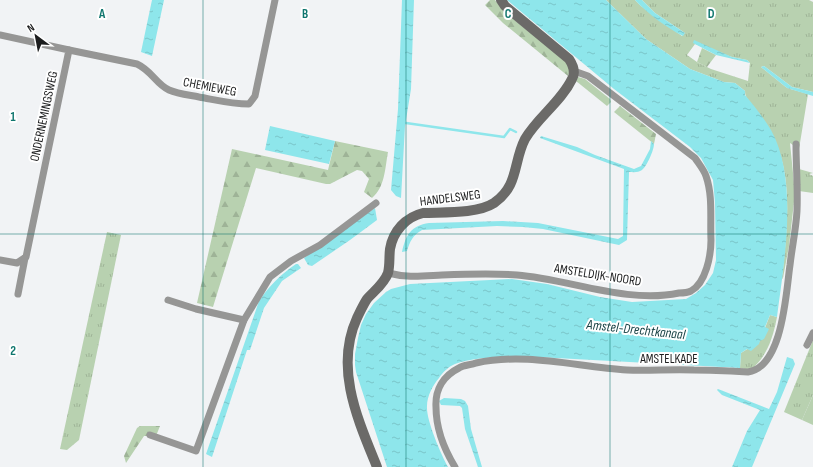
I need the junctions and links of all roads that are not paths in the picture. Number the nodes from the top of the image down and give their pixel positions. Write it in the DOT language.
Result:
graph roads {
  1 [pos="275,0"];
  2 [pos="501,0"];
  3 [pos="0,35"];
  4 [pos="69,50"];
  5 [pos="574,71"];
  6 [pos="796,144"];
  7 [pos="376,203"];
  8 [pos="26,257"];
  9 [pos="0,260"];
  10 [pos="388,273"];
  11 [pos="18,294"];
  12 [pos="168,300"];
  13 [pos="244,320"];
  14 [pos="813,333"];
  15 [pos="808,345"];
  16 [pos="150,435"];
  17 [pos="377,467"];
  18 [pos="455,467"];
  1 -- 4 [label="street, CHEMIEWEG"];
  2 -- 5 [label="street"];
  3 -- 4 [label="street"];
  4 -- 8 [label="street, ONDERNEMINGSWEG"];
  5 -- 10 [label="street, HANDELSWEG"];
  5 -- 10 [label="street, AMSTELDIJK-NOORD"];
  6 -- 18 [label="street, AMSTELKADE"];
  7 -- 13 [label="street"];
  8 -- 9 [label="street"];
  8 -- 11 [label="street, ONDERNEMINGSWEG"];
  10 -- 17 [label="street"];
  12 -- 13 [label="street"];
  13 -- 16 [label="street"];
  14 -- 15 [label="street"];
}
